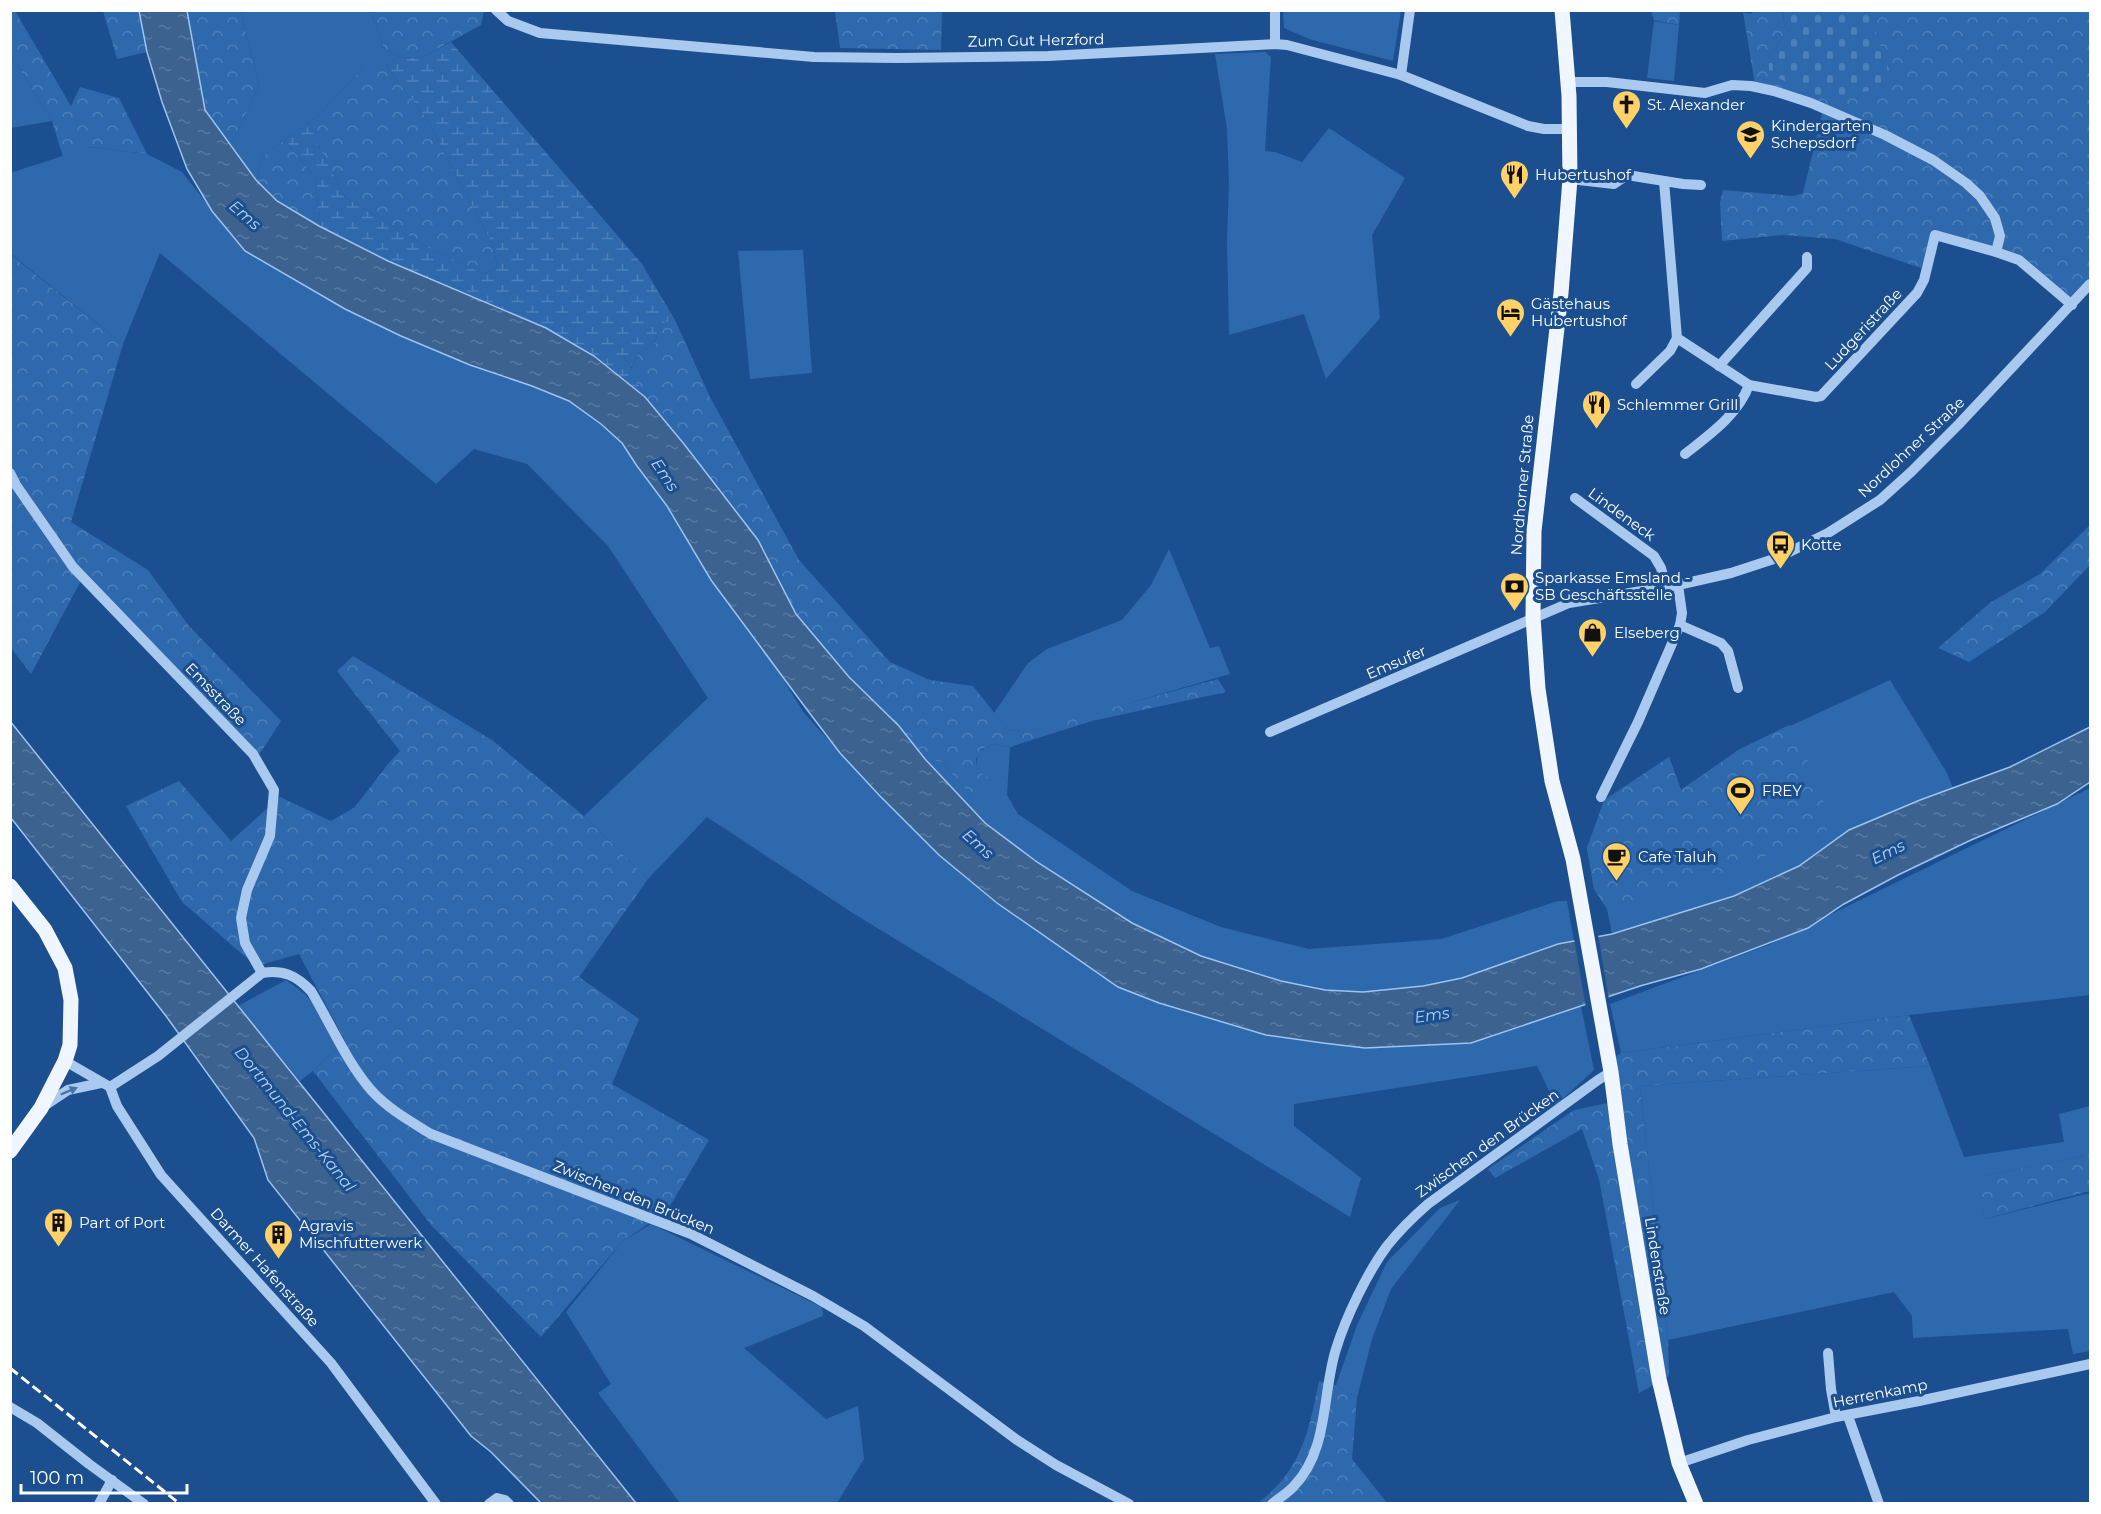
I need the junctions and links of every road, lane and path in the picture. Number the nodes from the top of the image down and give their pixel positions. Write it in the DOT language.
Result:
graph roads {
  1 [pos="496,10"];
  2 [pos="1275,10"];
  3 [pos="1410,10"];
  4 [pos="1562,10"];
  5 [pos="1275,44"];
  6 [pos="1401,75"];
  7 [pos="1569,82"];
  8 [pos="1570,129"];
  9 [pos="1570,179"];
  10 [pos="1664,181"];
  11 [pos="1701,185"];
  12 [pos="1996,252"];
  13 [pos="1807,257"];
  14 [pos="2091,284"];
  15 [pos="2072,305"];
  16 [pos="1677,338"];
  17 [pos="1719,366"];
  18 [pos="1636,384"];
  19 [pos="1749,385"];
  20 [pos="1685,454"];
  21 [pos="10,473"];
  22 [pos="1575,498"];
  23 [pos="1678,585"];
  24 [pos="1666,586"];
  25 [pos="1533,617"];
  26 [pos="1680,625"];
  27 [pos="1738,688"];
  28 [pos="1270,732"];
  29 [pos="1601,798"];
  30 [pos="10,886"];
  31 [pos="262,973"];
  32 [pos="1603,1030"];
  33 [pos="65,1061"];
  34 [pos="1611,1072"];
  35 [pos="105,1085"];
  36 [pos="41,1108"];
  37 [pos="10,1151"];
  38 [pos="1828,1353"];
  39 [pos="2091,1364"];
  40 [pos="10,1407"];
  41 [pos="1848,1416"];
  42 [pos="1836,1417"];
  43 [pos="1679,1463"];
  44 [pos="112,1480"];
  45 [pos="1691,1502"];
  46 [pos="99,1503"];
  47 [pos="144,1503"];
  48 [pos="436,1503"];
  49 [pos="489,1503"];
  50 [pos="509,1503"];
  51 [pos="1129,1503"];
  52 [pos="1272,1503"];
  53 [pos="1879,1503"];
  1 -- 5 [label="street, Zum Gut Herzford"];
  2 -- 5 [label="street"];
  3 -- 6 [label="street"];
  4 -- 7 [label="main road, Nordhorner Straße"];
  5 -- 6 [label="street, Zum Gut Herzford"];
  6 -- 8 [label="street, Zum Gut Herzford"];
  7 -- 8 [label="main road, Nordhorner Straße"];
  7 -- 12 [label="street"];
  8 -- 9 [label="main road, Nordhorner Straße"];
  9 -- 10 [label="street"];
  9 -- 25 [label="main road, Nordhorner Straße"];
  10 -- 11 [label="street"];
  10 -- 16 [label="street"];
  12 -- 15 [label="street"];
  12 -- 19 [label="street, Ludgeristraße"];
  13 -- 17 [label="street"];
  14 -- 15 [label="street, Nordlohner Straße"];
  15 -- 23 [label="street, Nordlohner Straße"];
  16 -- 17 [label="street, Ludgeristraße"];
  16 -- 18 [label="street"];
  17 -- 19 [label="street, Ludgeristraße"];
  19 -- 20 [label="street"];
  21 -- 31 [label="street, Emsstraße"];
  22 -- 24 [label="street, Lindeneck"];
  23 -- 24 [label="street, Nordlohner Straße"];
  23 -- 26 [label="street"];
  24 -- 25 [label="street, Nordlohner Straße"];
  25 -- 28 [label="street, Emsufer"];
  25 -- 32 [label="main road, Nordhorner Straße"];
  26 -- 27 [label="street"];
  26 -- 29 [label="street"];
  30 -- 33 [label="main road"];
  31 -- 35 [label="street"];
  31 -- 51 [label="street, Zwischen den Brücken"];
  32 -- 34 [label="main road, Lindenstraße"];
  33 -- 35 [label="street"];
  33 -- 36 [label="main road"];
  34 -- 43 [label="main road, Lindenstraße"];
  34 -- 52 [label="street, Zwischen den Brücken"];
  36 -- 35 [label="street, one-way"];
  35 -- 48 [label="street, Darmer Hafenstraße"];
  36 -- 37 [label="main road"];
  38 -- 42 [label="street"];
  39 -- 41 [label="street, Herrenkamp"];
  40 -- 44 [label="street"];
  41 -- 42 [label="street, Herrenkamp"];
  41 -- 53 [label="street"];
  42 -- 43 [label="street, Herrenkamp"];
  43 -- 45 [label="main road, Lindenstraße"];
  44 -- 46 [label="street"];
  44 -- 47 [label="street"];
  49 -- 50 [label="street"];
}
